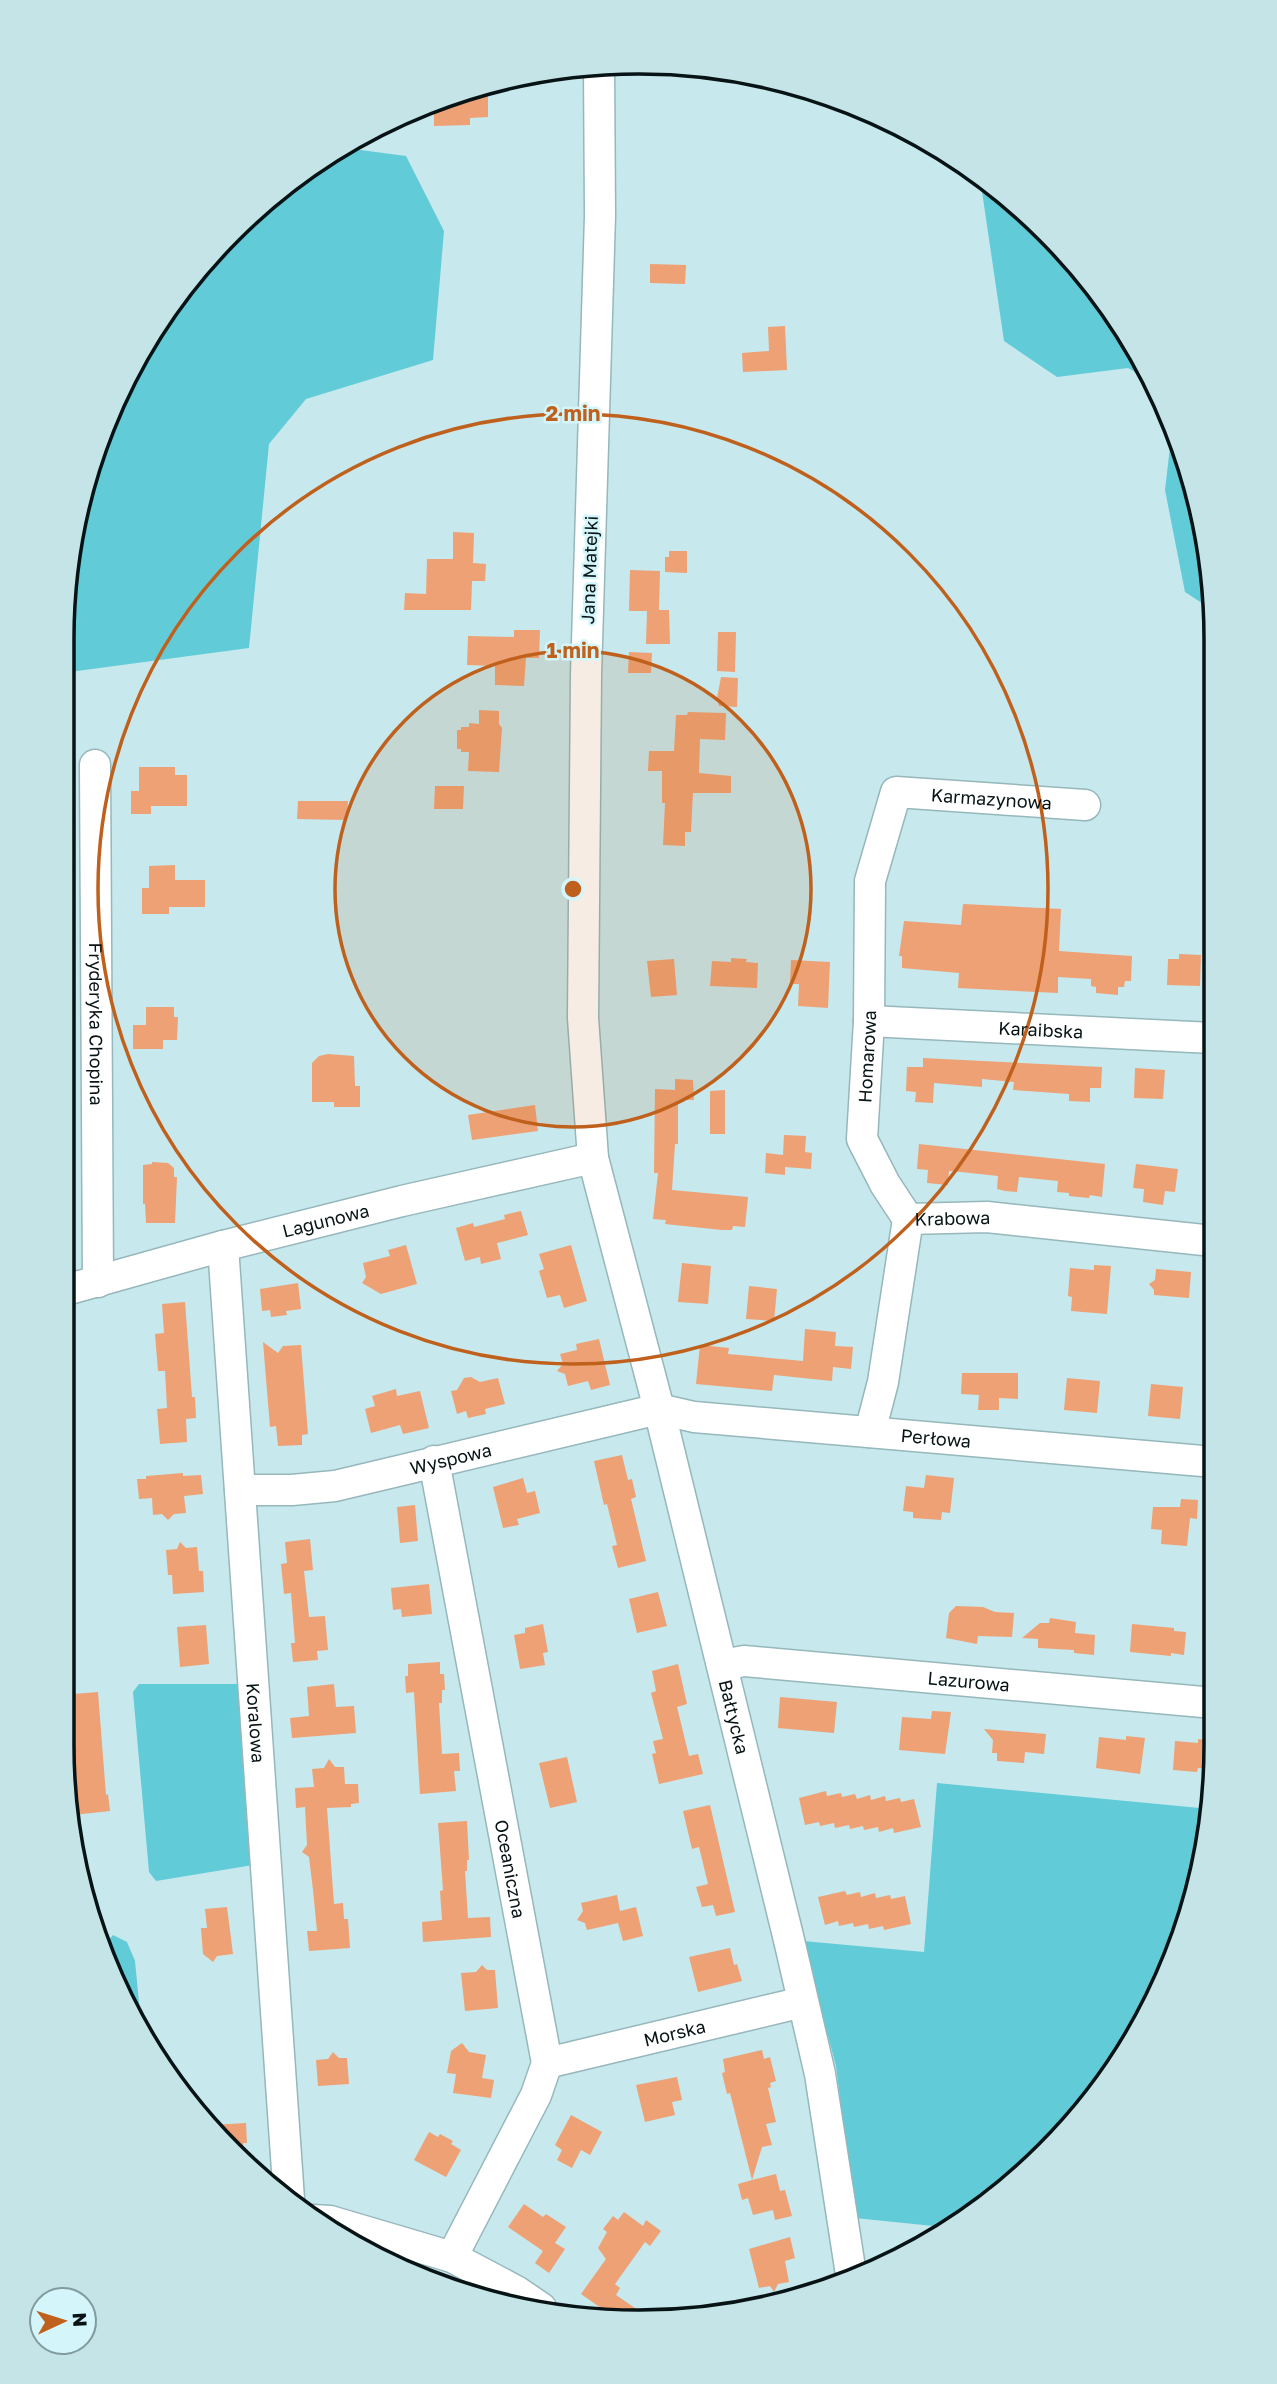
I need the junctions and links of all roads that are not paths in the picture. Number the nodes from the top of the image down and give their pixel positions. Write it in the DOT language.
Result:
graph roads {
  1 [pos="599,75"];
  2 [pos="95,765"];
  3 [pos="896,792"];
  4 [pos="1086,805"];
  5 [pos="869,1021"];
  6 [pos="1204,1038"];
  7 [pos="593,1158"];
  8 [pos="908,1219"];
  9 [pos="1204,1240"];
  10 [pos="223,1246"];
  11 [pos="98,1282"];
  12 [pos="74,1288"];
  13 [pos="659,1409"];
  14 [pos="870,1432"];
  15 [pos="434,1461"];
  16 [pos="1204,1461"];
  17 [pos="240,1490"];
  18 [pos="723,1665"];
  19 [pos="1204,1702"];
  20 [pos="803,2002"];
  21 [pos="547,2063"];
  22 [pos="288,2188"];
  23 [pos="338,2223"];
  24 [pos="452,2257"];
  25 [pos="850,2269"];
  26 [pos="530,2300"];
  1 -- 7 [label="street, Jana Matejki"];
  2 -- 11 [label="street, Fryderyka Chopina"];
  3 -- 4 [label="street, Karmazynowa"];
  3 -- 5 [label="street, Homarowa"];
  5 -- 6 [label="street, Karaibska"];
  5 -- 8 [label="street, Homarowa"];
  7 -- 10 [label="street, Lagunowa"];
  7 -- 13 [label="street, Bałtycka"];
  8 -- 9 [label="street, Krabowa"];
  8 -- 14 [label="street, Krabowa"];
  10 -- 11 [label="street, Lagunowa"];
  10 -- 17 [label="street, Koralowa"];
  11 -- 12 [label="street, Lagunowa"];
  13 -- 14 [label="street, Perłowa"];
  13 -- 15 [label="street, Wyspowa"];
  13 -- 18 [label="street, Bałtycka"];
  14 -- 16 [label="street, Perłowa"];
  15 -- 17 [label="street, Wyspowa"];
  15 -- 21 [label="street, Oceaniczna"];
  17 -- 22 [label="street, Koralowa"];
  18 -- 19 [label="street, Lazurowa"];
  18 -- 20 [label="street, Bałtycka"];
  20 -- 21 [label="street, Morska"];
  20 -- 25 [label="street, Bałtycka"];
  21 -- 24 [label="street, Oceaniczna"];
  23 -- 24 [label="street"];
  24 -- 26 [label="street"];
}
